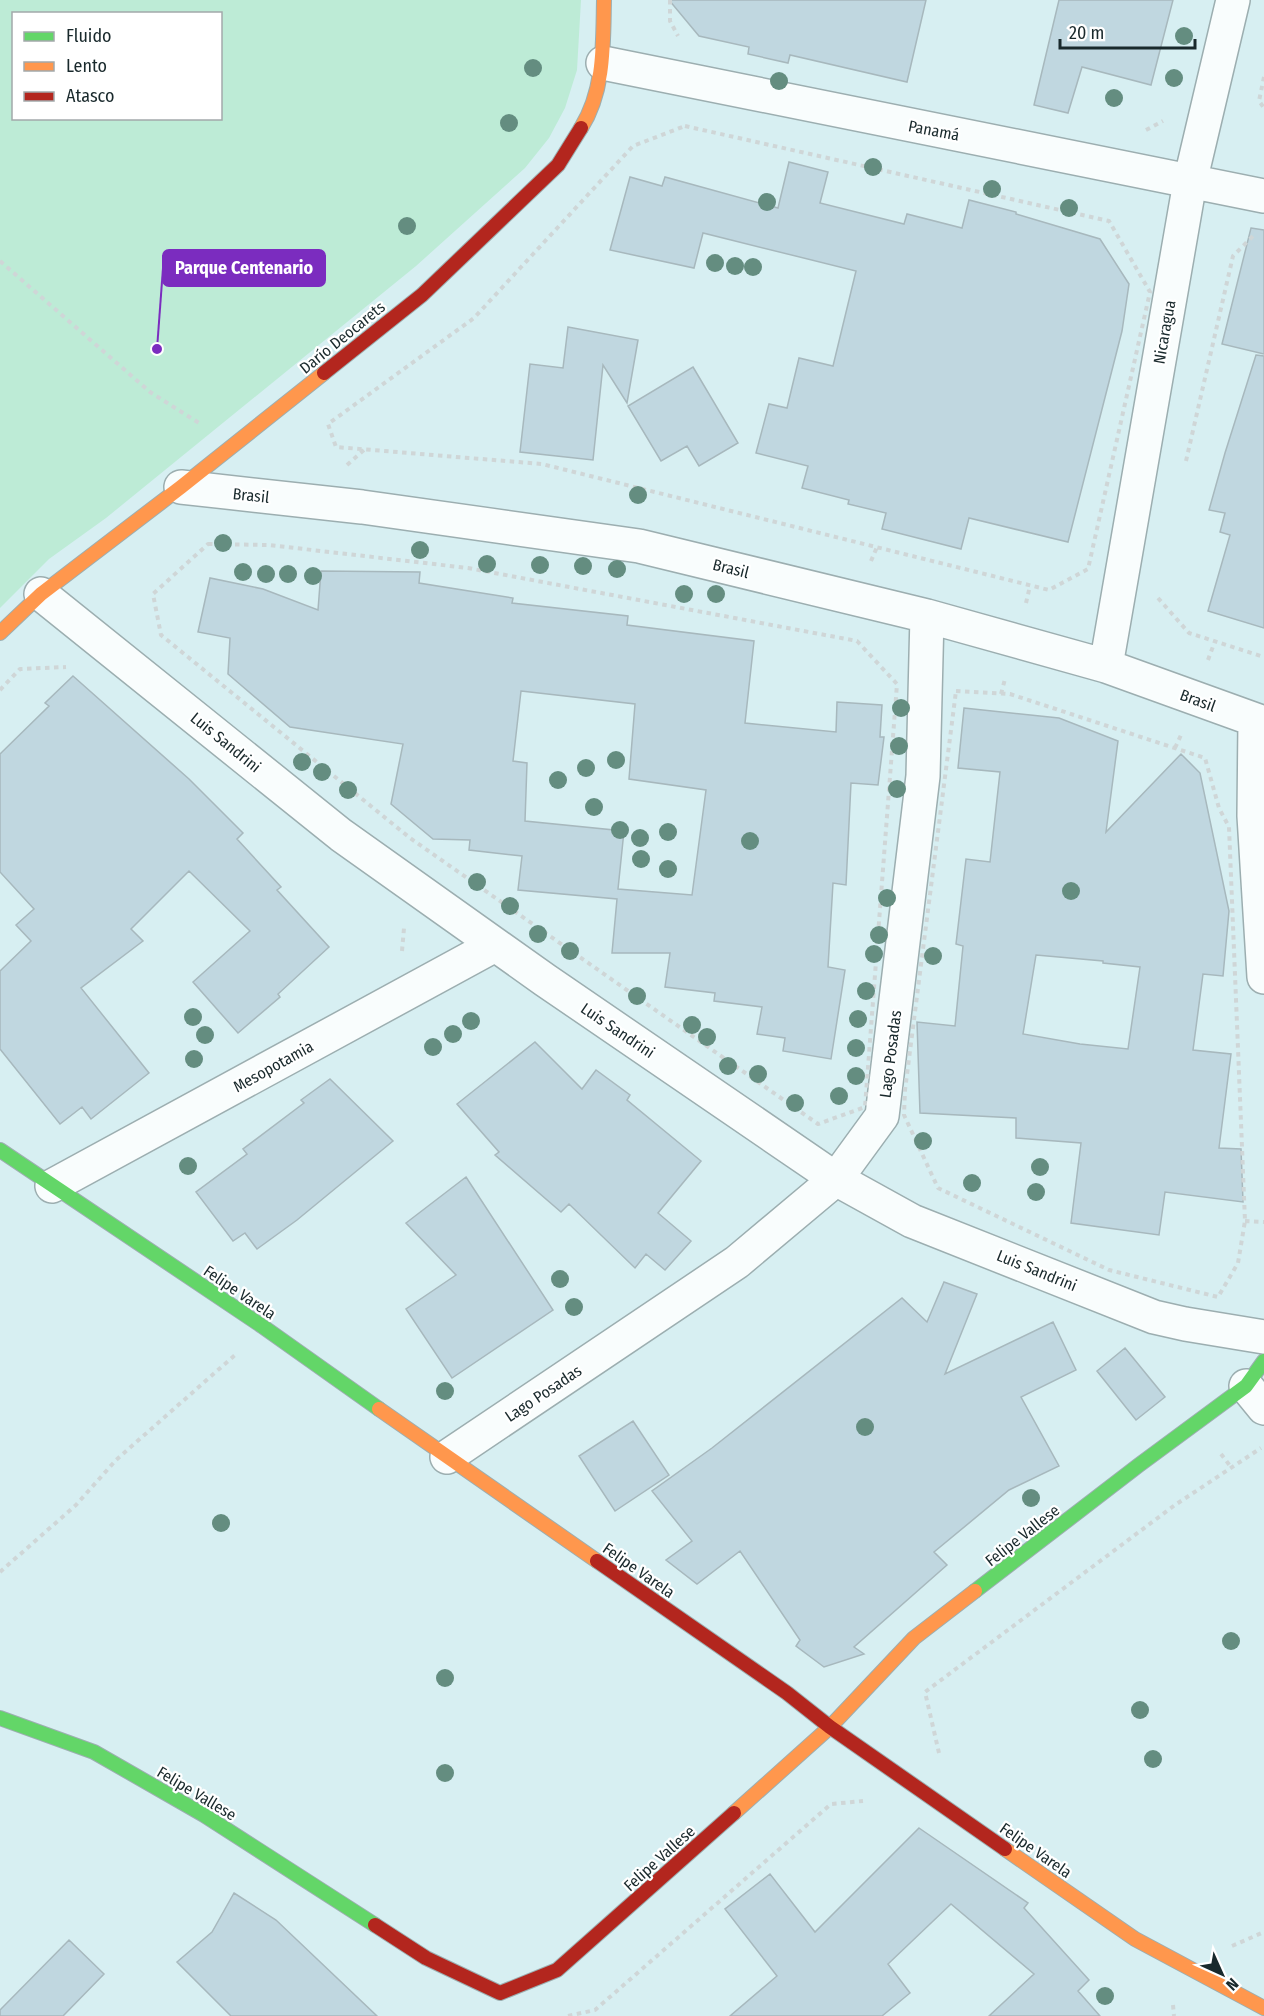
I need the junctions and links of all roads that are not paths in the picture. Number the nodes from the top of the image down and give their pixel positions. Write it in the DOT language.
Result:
graph roads {
  1 [pos="604,0"];
  2 [pos="1233,0"];
  3 [pos="603,63"];
  4 [pos="1190,182"];
  5 [pos="1264,196"];
  6 [pos="181,487"];
  7 [pos="41,594"];
  8 [pos="927,616"];
  9 [pos="0,633"];
  10 [pos="1106,666"];
  11 [pos="1260,722"];
  12 [pos="495,945"];
  13 [pos="1264,976"];
  14 [pos="0,1150"];
  15 [pos="836,1179"];
  16 [pos="52,1186"];
  17 [pos="1264,1337"];
  18 [pos="1258,1385"];
  19 [pos="447,1457"];
  20 [pos="0,1718"];
  21 [pos="830,1727"];
  22 [pos="1264,2008"];
  1 -- 3 [label="street, Darío Deocarets"];
  2 -- 4 [label="street, Nicaragua"];
  3 -- 4 [label="street, Panamá"];
  3 -- 6 [label="street, Darío Deocarets"];
  4 -- 5 [label="street, Panamá"];
  4 -- 10 [label="street, Nicaragua"];
  6 -- 7 [label="street, Darío Deocarets"];
  6 -- 8 [label="street, Brasil"];
  7 -- 9 [label="street, Darío Deocarets"];
  7 -- 12 [label="street, Luis Sandrini"];
  8 -- 10 [label="street, Brasil"];
  8 -- 15 [label="street, Lago Posadas"];
  10 -- 11 [label="street, Brasil"];
  11 -- 13 [label="street"];
  12 -- 15 [label="street, Luis Sandrini"];
  12 -- 16 [label="street, Mesopotamia"];
  14 -- 16 [label="street, Felipe Varela"];
  15 -- 17 [label="street, Luis Sandrini"];
  15 -- 19 [label="street, Lago Posadas"];
  16 -- 19 [label="street, Felipe Varela"];
  18 -- 21 [label="street, Felipe Vallese"];
  19 -- 21 [label="street, Felipe Varela"];
  20 -- 21 [label="street, Felipe Vallese"];
  21 -- 22 [label="street, Felipe Varela"];
}
